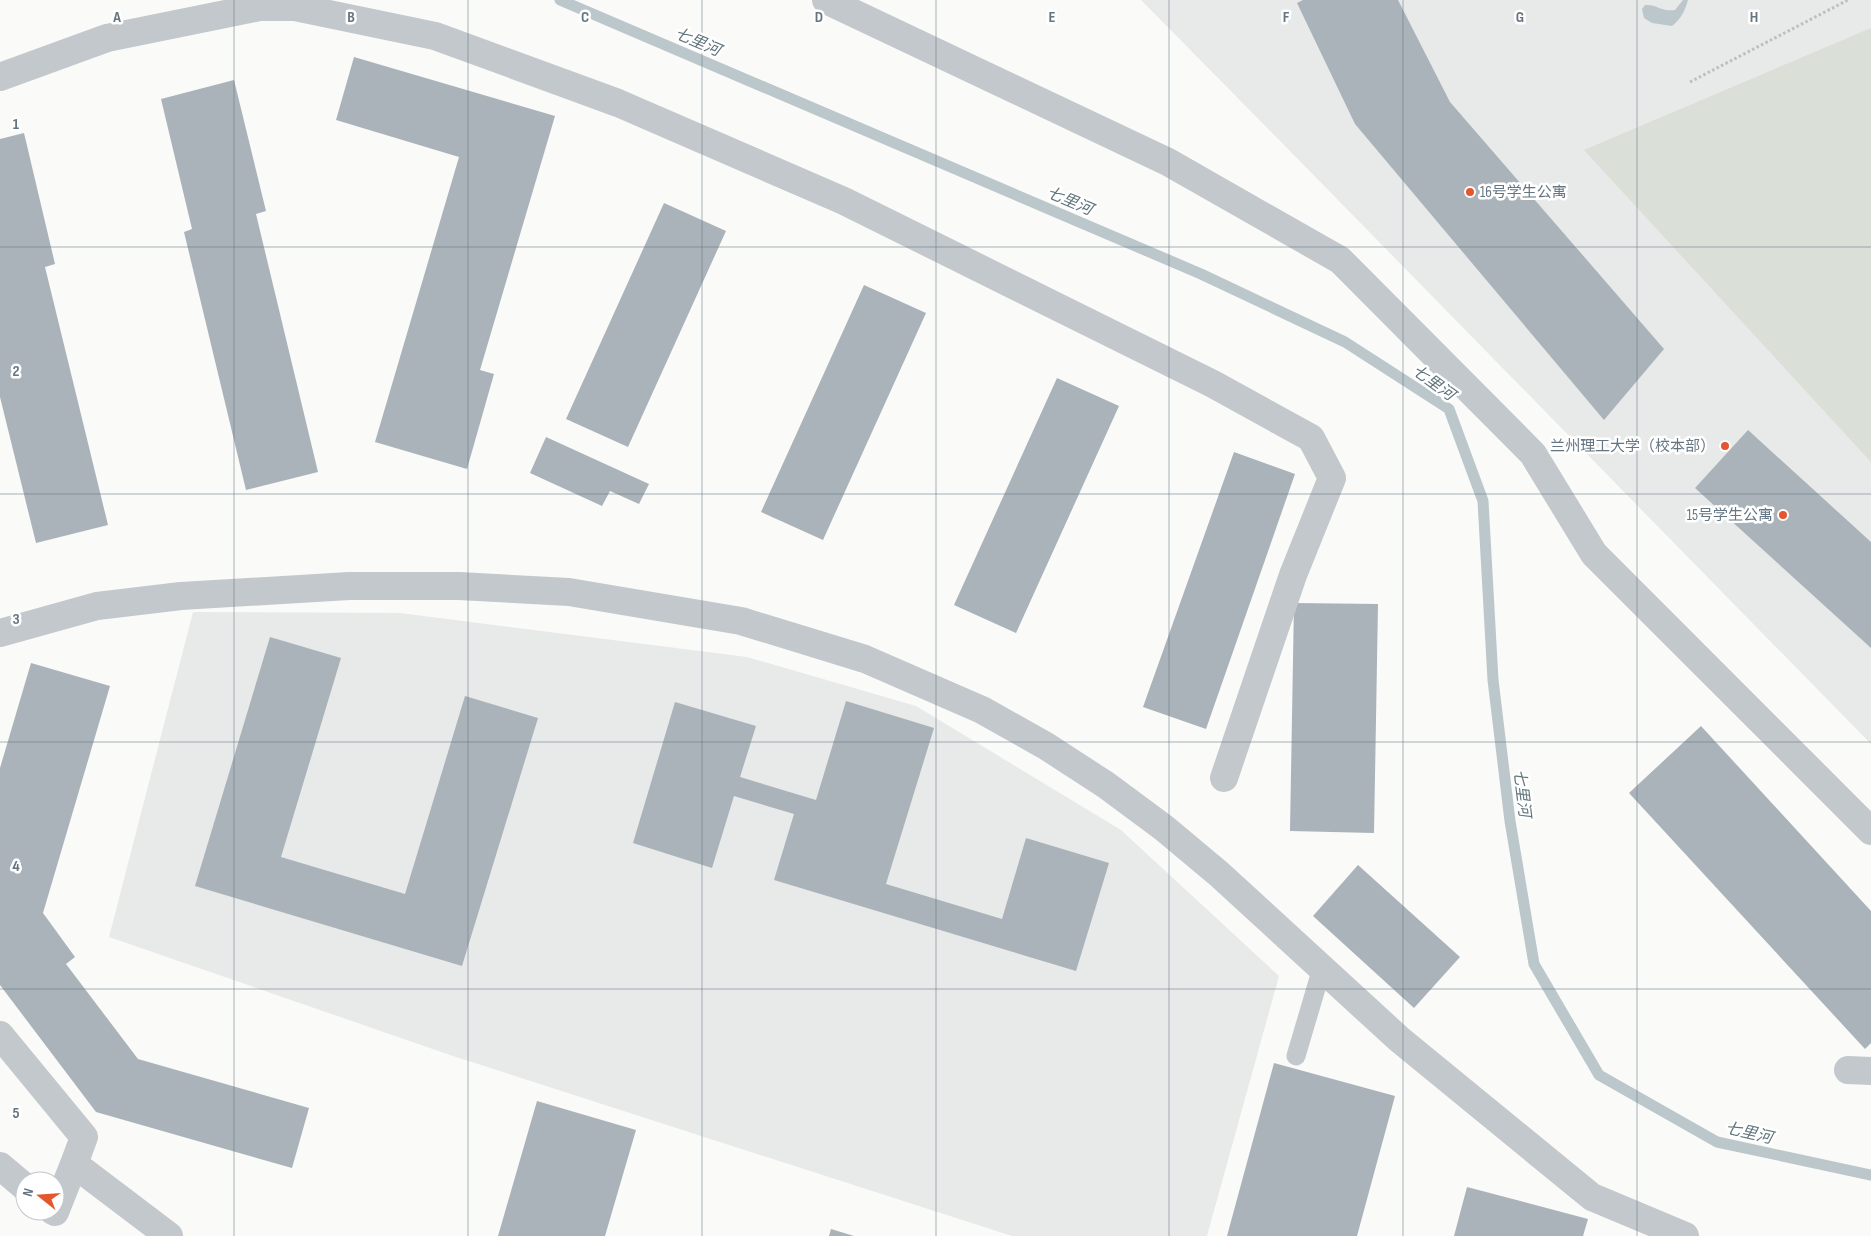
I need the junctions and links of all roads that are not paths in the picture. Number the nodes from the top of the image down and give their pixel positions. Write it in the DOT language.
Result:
graph roads {
  1 [pos="826,0"];
  2 [pos="0,77"];
  3 [pos="0,633"];
  4 [pos="1224,778"];
  5 [pos="1871,831"];
  6 [pos="1322,968"];
  7 [pos="0,1036"];
  8 [pos="1296,1056"];
  9 [pos="74,1164"];
  10 [pos="0,1166"];
  11 [pos="15,1179"];
  12 [pos="65,1187"];
  13 [pos="169,1236"];
  14 [pos="1685,1236"];
  1 -- 5 [label="street"];
  2 -- 4 [label="street"];
  3 -- 6 [label="street"];
  6 -- 8 [label="lane"];
  6 -- 14 [label="street"];
  7 -- 9 [label="street"];
  9 -- 12 [label="street"];
  9 -- 13 [label="street"];
  10 -- 11 [label="street"];
}
